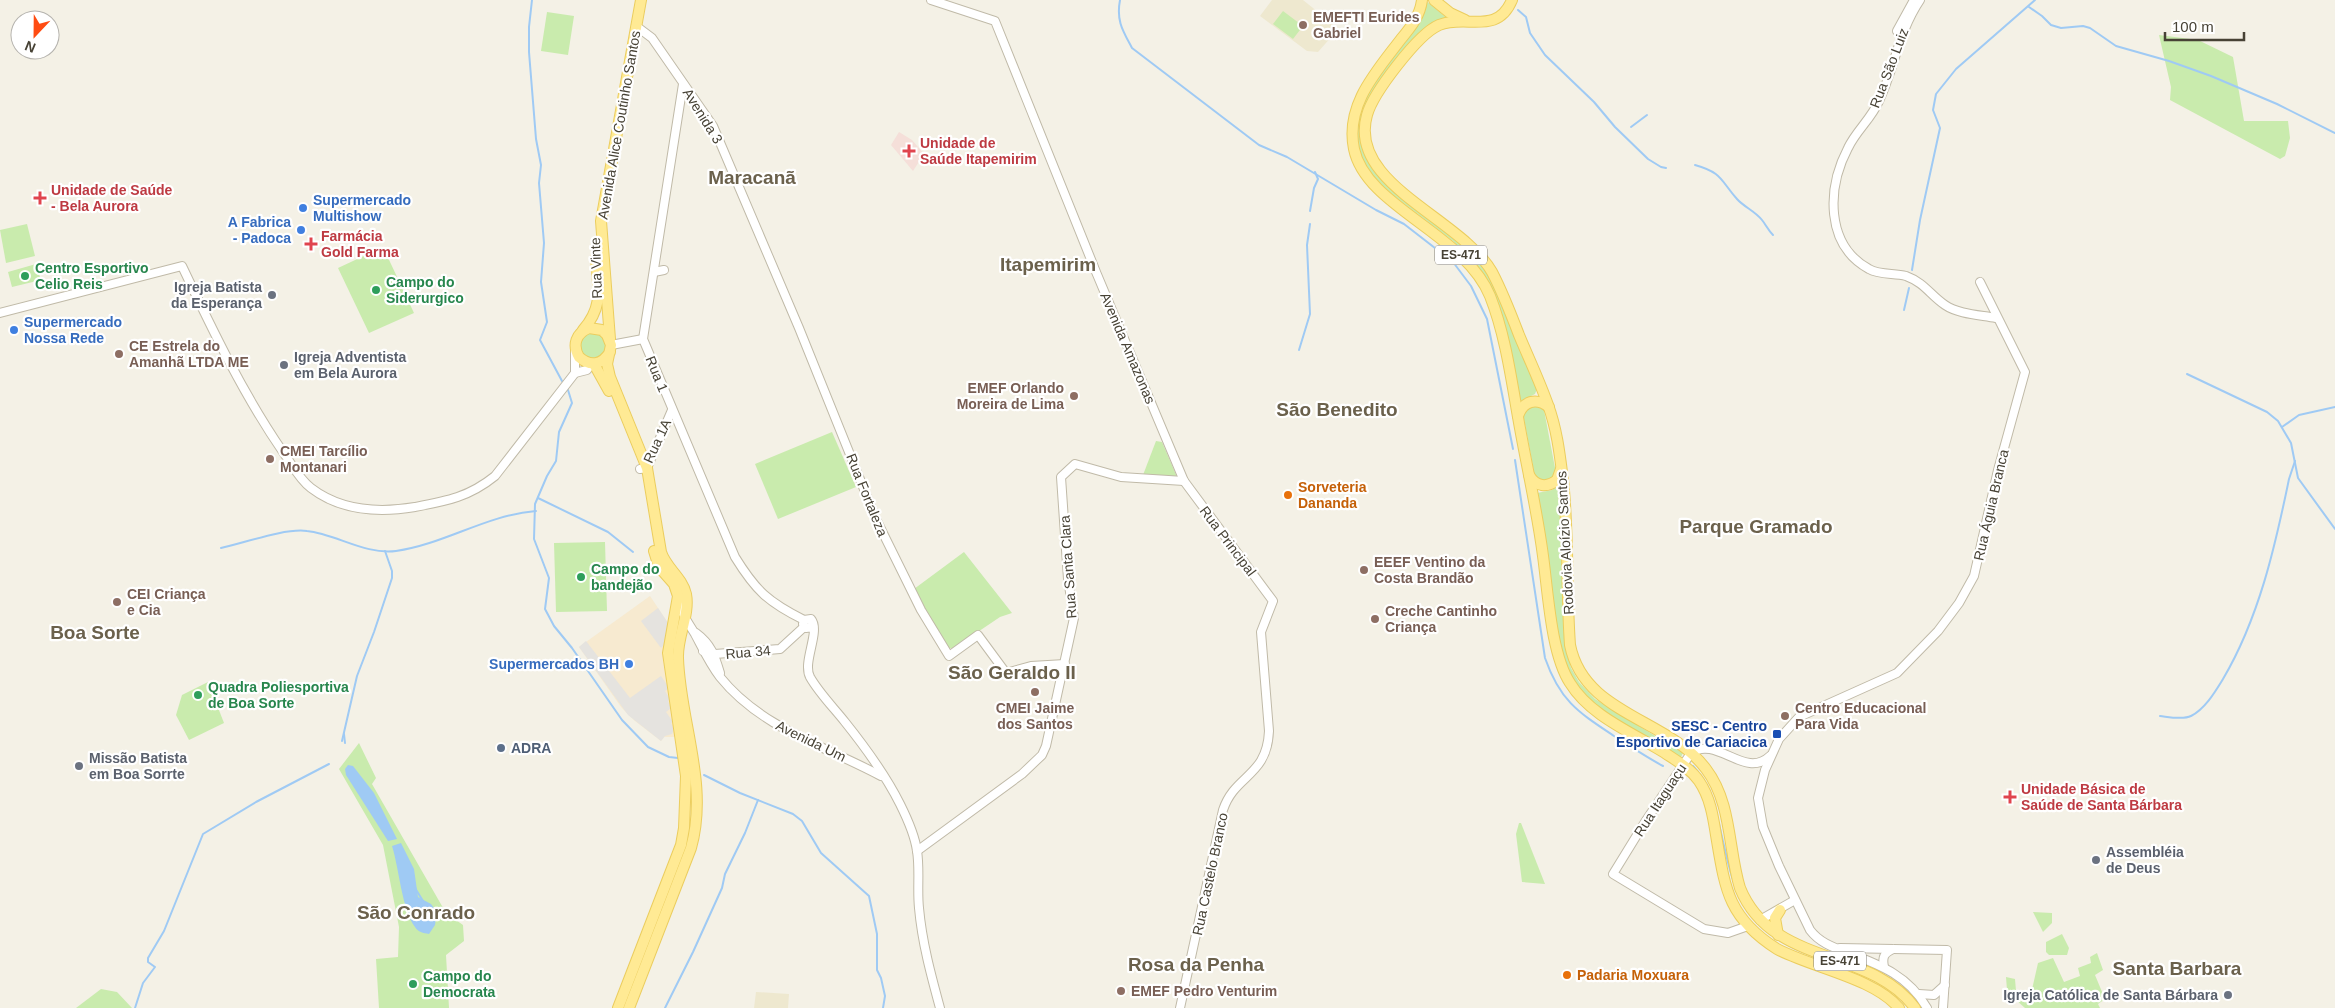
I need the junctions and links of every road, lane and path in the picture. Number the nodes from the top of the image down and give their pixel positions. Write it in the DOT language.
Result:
graph roads {
  1 [pos="634,0"];
  2 [pos="641,0"];
  3 [pos="931,0"];
  4 [pos="1422,0"];
  5 [pos="1434,0"];
  6 [pos="1512,0"];
  7 [pos="1914,0"];
  8 [pos="1920,0"];
  9 [pos="1468,21"];
  10 [pos="633,26"];
  11 [pos="1893,41"];
  12 [pos="683,84"];
  13 [pos="664,270"];
  14 [pos="654,272"];
  15 [pos="1980,282"];
  16 [pos="0,313"];
  17 [pos="1996,318"];
  18 [pos="799,328"];
  19 [pos="583,330"];
  20 [pos="643,339"];
  21 [pos="610,346"];
  22 [pos="575,351"];
  23 [pos="593,367"];
  24 [pos="575,373"];
  25 [pos="1549,407"];
  26 [pos="672,410"];
  27 [pos="1518,416"];
  28 [pos="1561,466"];
  29 [pos="644,468"];
  30 [pos="1529,474"];
  31 [pos="1184,481"];
  32 [pos="678,596"];
  33 [pos="684,618"];
  34 [pos="807,625"];
  35 [pos="694,632"];
  36 [pos="702,650"];
  37 [pos="715,654"];
  38 [pos="1065,664"];
  39 [pos="721,678"];
  40 [pos="1691,753"];
  41 [pos="1772,755"];
  42 [pos="1748,764"];
  43 [pos="1683,765"];
  44 [pos="884,778"];
  45 [pos="1760,785"];
  46 [pos="1228,798"];
  47 [pos="917,851"];
  48 [pos="1795,900"];
  49 [pos="1780,910"];
  50 [pos="1755,923"];
  51 [pos="1778,935"];
  52 [pos="1834,948"];
  53 [pos="1893,949"];
  54 [pos="1884,967"];
  55 [pos="1945,984"];
  56 [pos="1919,994"];
  57 [pos="618,1008"];
  58 [pos="629,1008"];
  59 [pos="940,1008"];
  60 [pos="1180,1008"];
  61 [pos="1899,1008"];
  62 [pos="1915,1008"];
  63 [pos="1927,1008"];
  64 [pos="1943,1008"];
  1 -- 10 [label="main road"];
  2 -- 10 [label="main road, Avenida Alice Coutinho Santos"];
  3 -- 31 [label="street, Avenida Amazonas"];
  4 -- 27 [label="main road, Rodovia Aloízio Santos / ES-471"];
  5 -- 9 [label="main road"];
  6 -- 9 [label="main road, Rodovia Aloízio Santos"];
  7 -- 11 [label="street, Rua São Luiz"];
  8 -- 17 [label="street, Rua São Luiz"];
  9 -- 25 [label="main road, Rodovia Aloízio Santos / ES-471"];
  10 -- 12 [label="street, Avenida 3"];
  10 -- 19 [label="main road, Rua Vinte"];
  10 -- 21 [label="main road, Avenida Alice Coutinho Santos"];
  12 -- 14 [label="street, Rua 1"];
  12 -- 18 [label="street, Avenida 3"];
  13 -- 14 [label="street"];
  14 -- 20 [label="street, Rua 1"];
  15 -- 17 [label="street"];
  16 -- 24 [label="street"];
  17 -- 41 [label="street, Rua Águia Branca"];
  18 -- 38 [label="street, Rua Fortaleza"];
  19 -- 21 [label="main road"];
  19 -- 22 [label="main road"];
  20 -- 21 [label="street"];
  20 -- 26 [label="street, Rua 1"];
  21 -- 23 [label="main road"];
  21 -- 29 [label="main road, Avenida Alice Coutinho Santos"];
  22 -- 23 [label="main road"];
  22 -- 24 [label="street"];
  23 -- 24 [label="street"];
  23 -- 29 [label="main road, Avenida Alice Coutinho Santos"];
  25 -- 27 [label="main road"];
  25 -- 28 [label="main road, Rodovia Aloízio Santos / ES-471"];
  26 -- 29 [label="street, Rua 1A"];
  26 -- 34 [label="street, Rua 1"];
  27 -- 30 [label="main road, Rodovia Aloízio Santos / ES-471"];
  28 -- 30 [label="main road"];
  28 -- 40 [label="main road, Rodovia Aloízio Santos / ES-471"];
  29 -- 32 [label="main road, Avenida Alice Coutinho Santos"];
  29 -- 33 [label="main road, Avenida Alice Coutinho Santos"];
  30 -- 43 [label="main road, Rodovia Aloízio Santos / ES-471"];
  31 -- 38 [label="street, Rua Santa Clara"];
  31 -- 46 [label="street, Rua Principal"];
  32 -- 33 [label="street, Avenida Um"];
  32 -- 57 [label="main road"];
  33 -- 35 [label="street, Avenida Um"];
  33 -- 58 [label="main road, Avenida Alice Coutinho Santos"];
  34 -- 37 [label="street, Rua 34"];
  34 -- 44 [label="street"];
  35 -- 36 [label="street, Avenida Um"];
  35 -- 37 [label="street, Avenida Um"];
  36 -- 37 [label="street"];
  36 -- 39 [label="street, Avenida Um"];
  37 -- 39 [label="street, Avenida Um"];
  38 -- 47 [label="street, Rua Santa Clara"];
  39 -- 44 [label="street, Avenida Um"];
  40 -- 42 [label="street, Rua Itaguaçu"];
  40 -- 43 [label="street, Rua Itaguaçu"];
  40 -- 50 [label="main road, Rodovia Aloízio Santos / ES-471"];
  41 -- 42 [label="street"];
  41 -- 45 [label="street, Rua Águia Branca"];
  42 -- 45 [label="street"];
  43 -- 50 [label="main road, Rodovia Aloízio Santos / ES-471"];
  43 -- 50 [label="street, Rua Itaguaçu"];
  44 -- 47 [label="street"];
  45 -- 48 [label="street"];
  46 -- 60 [label="street, Rua Castelo Branco"];
  47 -- 59 [label="street"];
  48 -- 49 [label="street"];
  48 -- 52 [label="street"];
  49 -- 50 [label="street"];
  49 -- 51 [label="main road"];
  50 -- 51 [label="main road, Rodovia Aloízio Santos / ES-471"];
  50 -- 61 [label="main road, Rodovia Aloízio Santos / ES-471"];
  51 -- 62 [label="main road, Rodovia Aloízio Santos / ES-471"];
  52 -- 53 [label="street"];
  52 -- 54 [label="street"];
  53 -- 54 [label="street"];
  53 -- 55 [label="street"];
  54 -- 56 [label="street"];
  55 -- 56 [label="street"];
  55 -- 64 [label="street"];
  56 -- 63 [label="street"];
}
